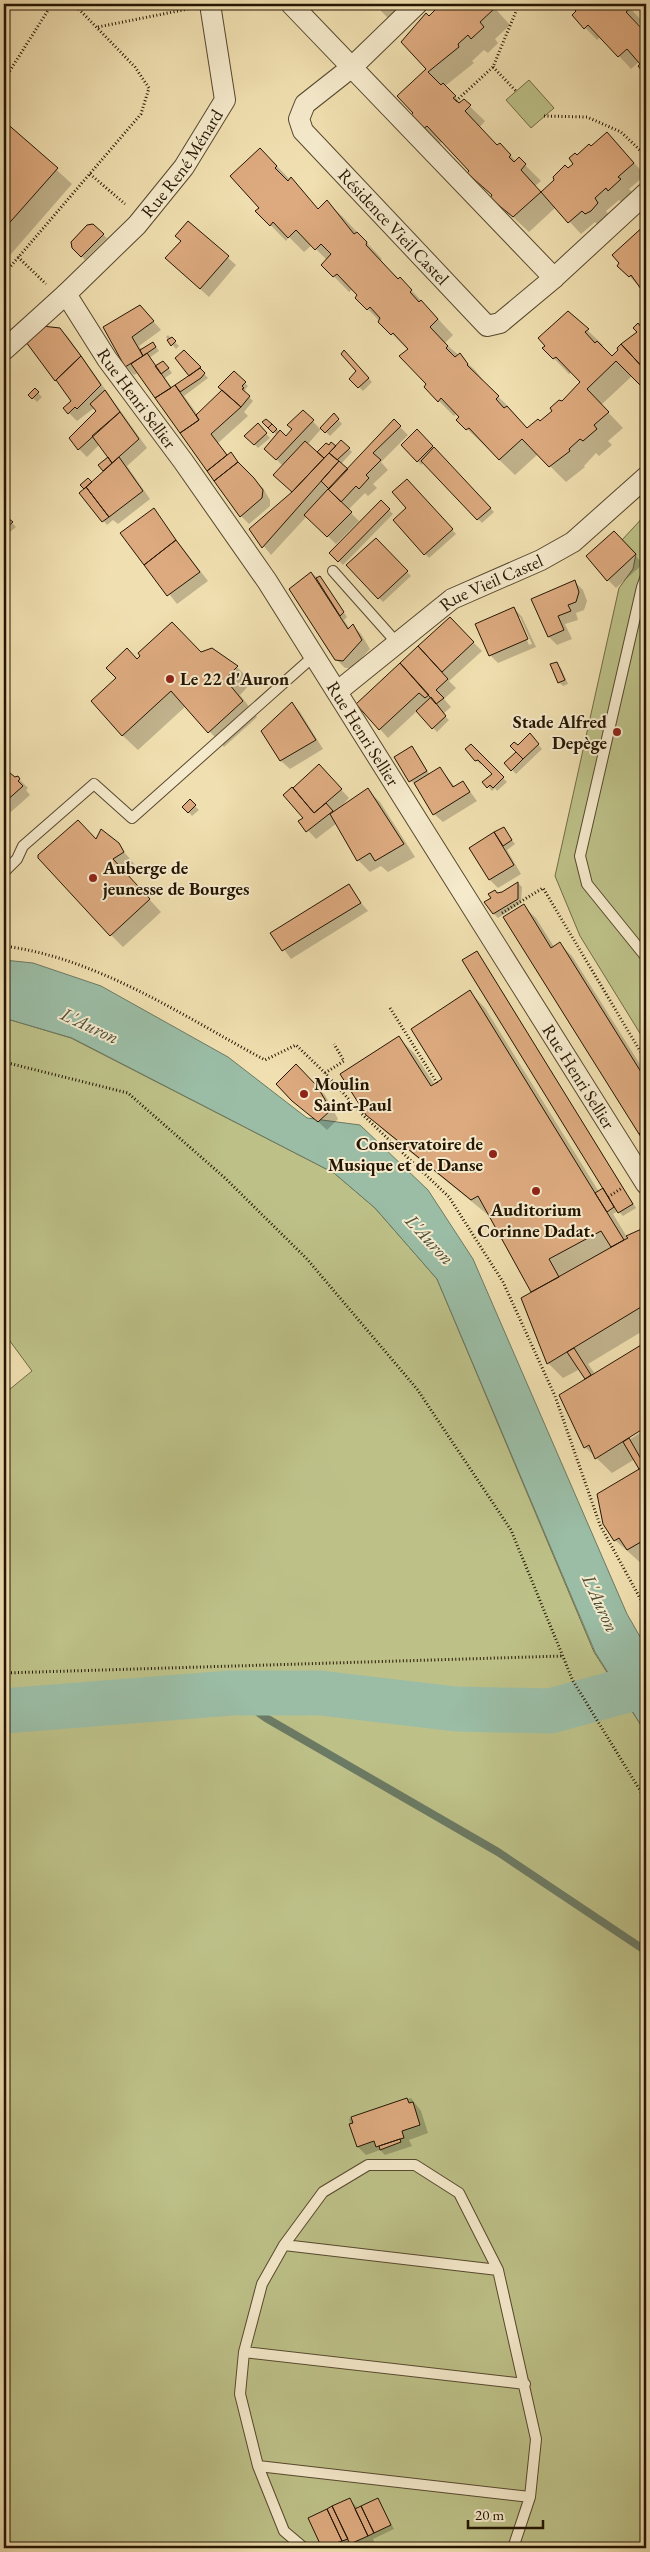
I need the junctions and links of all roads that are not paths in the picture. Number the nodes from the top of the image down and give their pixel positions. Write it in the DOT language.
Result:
graph roads {
  1 [pos="210,4"];
  2 [pos="291,4"];
  3 [pos="417,4"];
  4 [pos="352,67"];
  5 [pos="646,193"];
  6 [pos="554,278"];
  7 [pos="66,294"];
  8 [pos="4,350"];
  9 [pos="646,477"];
  10 [pos="333,572"];
  11 [pos="646,576"];
  12 [pos="397,643"];
  13 [pos="315,655"];
  14 [pos="338,691"];
  15 [pos="4,872"];
  16 [pos="646,957"];
  17 [pos="646,1184"];
  18 [pos="284,2245"];
  19 [pos="498,2270"];
  20 [pos="244,2352"];
  21 [pos="525,2384"];
  22 [pos="258,2466"];
  23 [pos="530,2497"];
  24 [pos="304,2548"];
  25 [pos="513,2548"];
  1 -- 7 [label="street, Rue René Ménard"];
  2 -- 4 [label="street"];
  3 -- 4 [label="street, Résidence Vieil Castel"];
  4 -- 6 [label="street"];
  4 -- 6 [label="street, Résidence Vieil Castel"];
  5 -- 6 [label="street, Résidence Vieil Castel"];
  7 -- 8 [label="street, Rue René Ménard"];
  7 -- 13 [label="street, Rue Henri Sellier"];
  9 -- 12 [label="street, Rue Vieil Castel"];
  10 -- 12 [label="lane"];
  11 -- 16 [label="lane"];
  12 -- 14 [label="street, Rue Vieil Castel"];
  13 -- 14 [label="street, Rue Henri Sellier"];
  13 -- 15 [label="lane"];
  14 -- 17 [label="street, Rue Henri Sellier"];
  18 -- 19 [label="lane"];
  18 -- 19 [label="lane"];
  18 -- 20 [label="lane"];
  19 -- 21 [label="lane"];
  20 -- 21 [label="lane"];
  20 -- 22 [label="lane"];
  21 -- 23 [label="lane"];
  22 -- 23 [label="lane"];
  22 -- 24 [label="lane"];
  23 -- 25 [label="lane"];
}
